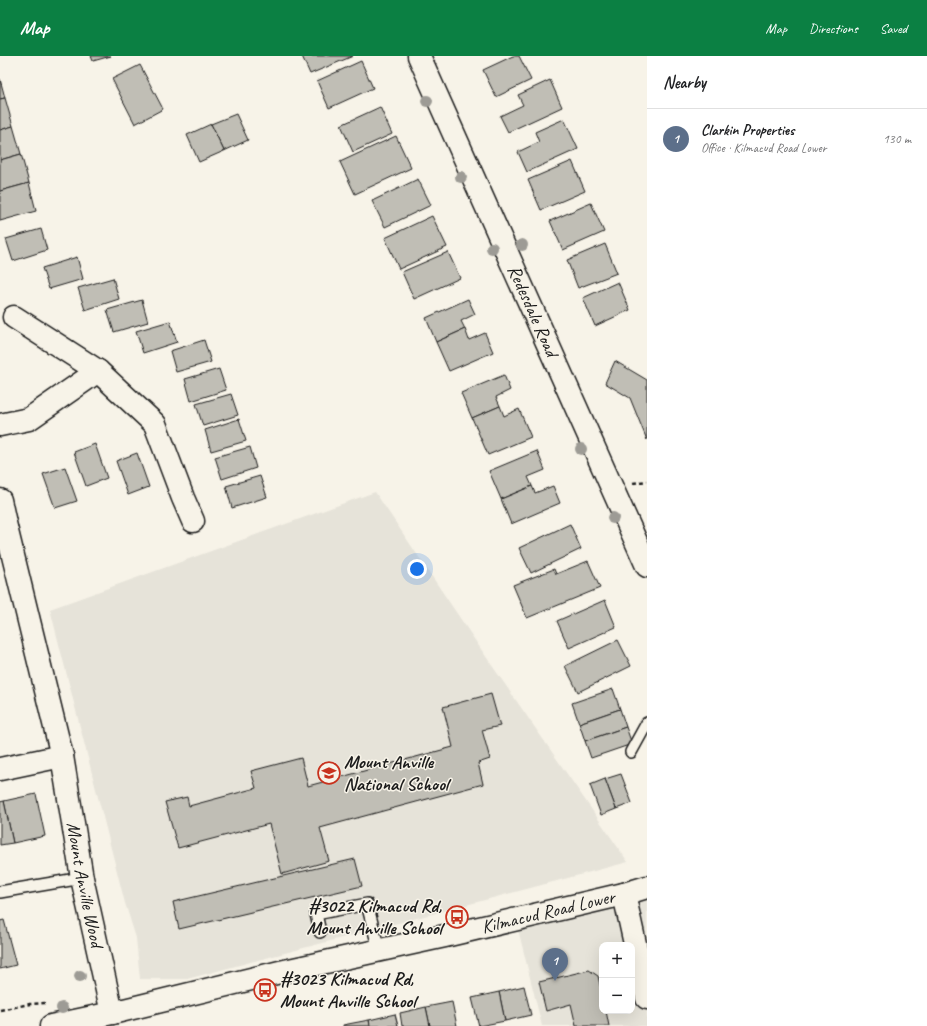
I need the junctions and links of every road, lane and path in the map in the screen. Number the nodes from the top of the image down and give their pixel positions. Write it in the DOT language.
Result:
graph roads {
  1 [pos="419,56"];
  2 [pos="14,317"];
  3 [pos="98,371"];
  4 [pos="0,425"];
  5 [pos="0,500"];
  6 [pos="193,520"];
  7 [pos="2,524"];
  8 [pos="647,566"];
  9 [pos="647,723"];
  10 [pos="631,752"];
  11 [pos="62,756"];
  12 [pos="0,769"];
  13 [pos="82,878"];
  14 [pos="647,887"];
  15 [pos="0,892"];
  16 [pos="624,894"];
  17 [pos="320,932"];
  18 [pos="379,950"];
  19 [pos="647,998"];
  20 [pos="112,1013"];
  21 [pos="51,1026"];
  1 -- 8 [label="street, Redesdale Road"];
  2 -- 3 [label="street"];
  3 -- 4 [label="street"];
  3 -- 6 [label="street"];
  5 -- 7 [label="street, Mount Anville Wood"];
  7 -- 11 [label="street, Mount Anville Wood"];
  9 -- 10 [label="lane"];
  11 -- 12 [label="street"];
  11 -- 13 [label="street, Mount Anville Wood"];
  13 -- 15 [label="lane"];
  13 -- 20 [label="street, Mount Anville Wood"];
  14 -- 16 [label="street, Kilmacud Road Lower"];
  16 -- 18 [label="street, Kilmacud Road Lower"];
  16 -- 19 [label="street"];
  17 -- 18 [label="lane"];
  18 -- 20 [label="street, Kilmacud Road Lower"];
  20 -- 21 [label="street, Kilmacud Road Lower"];
}
